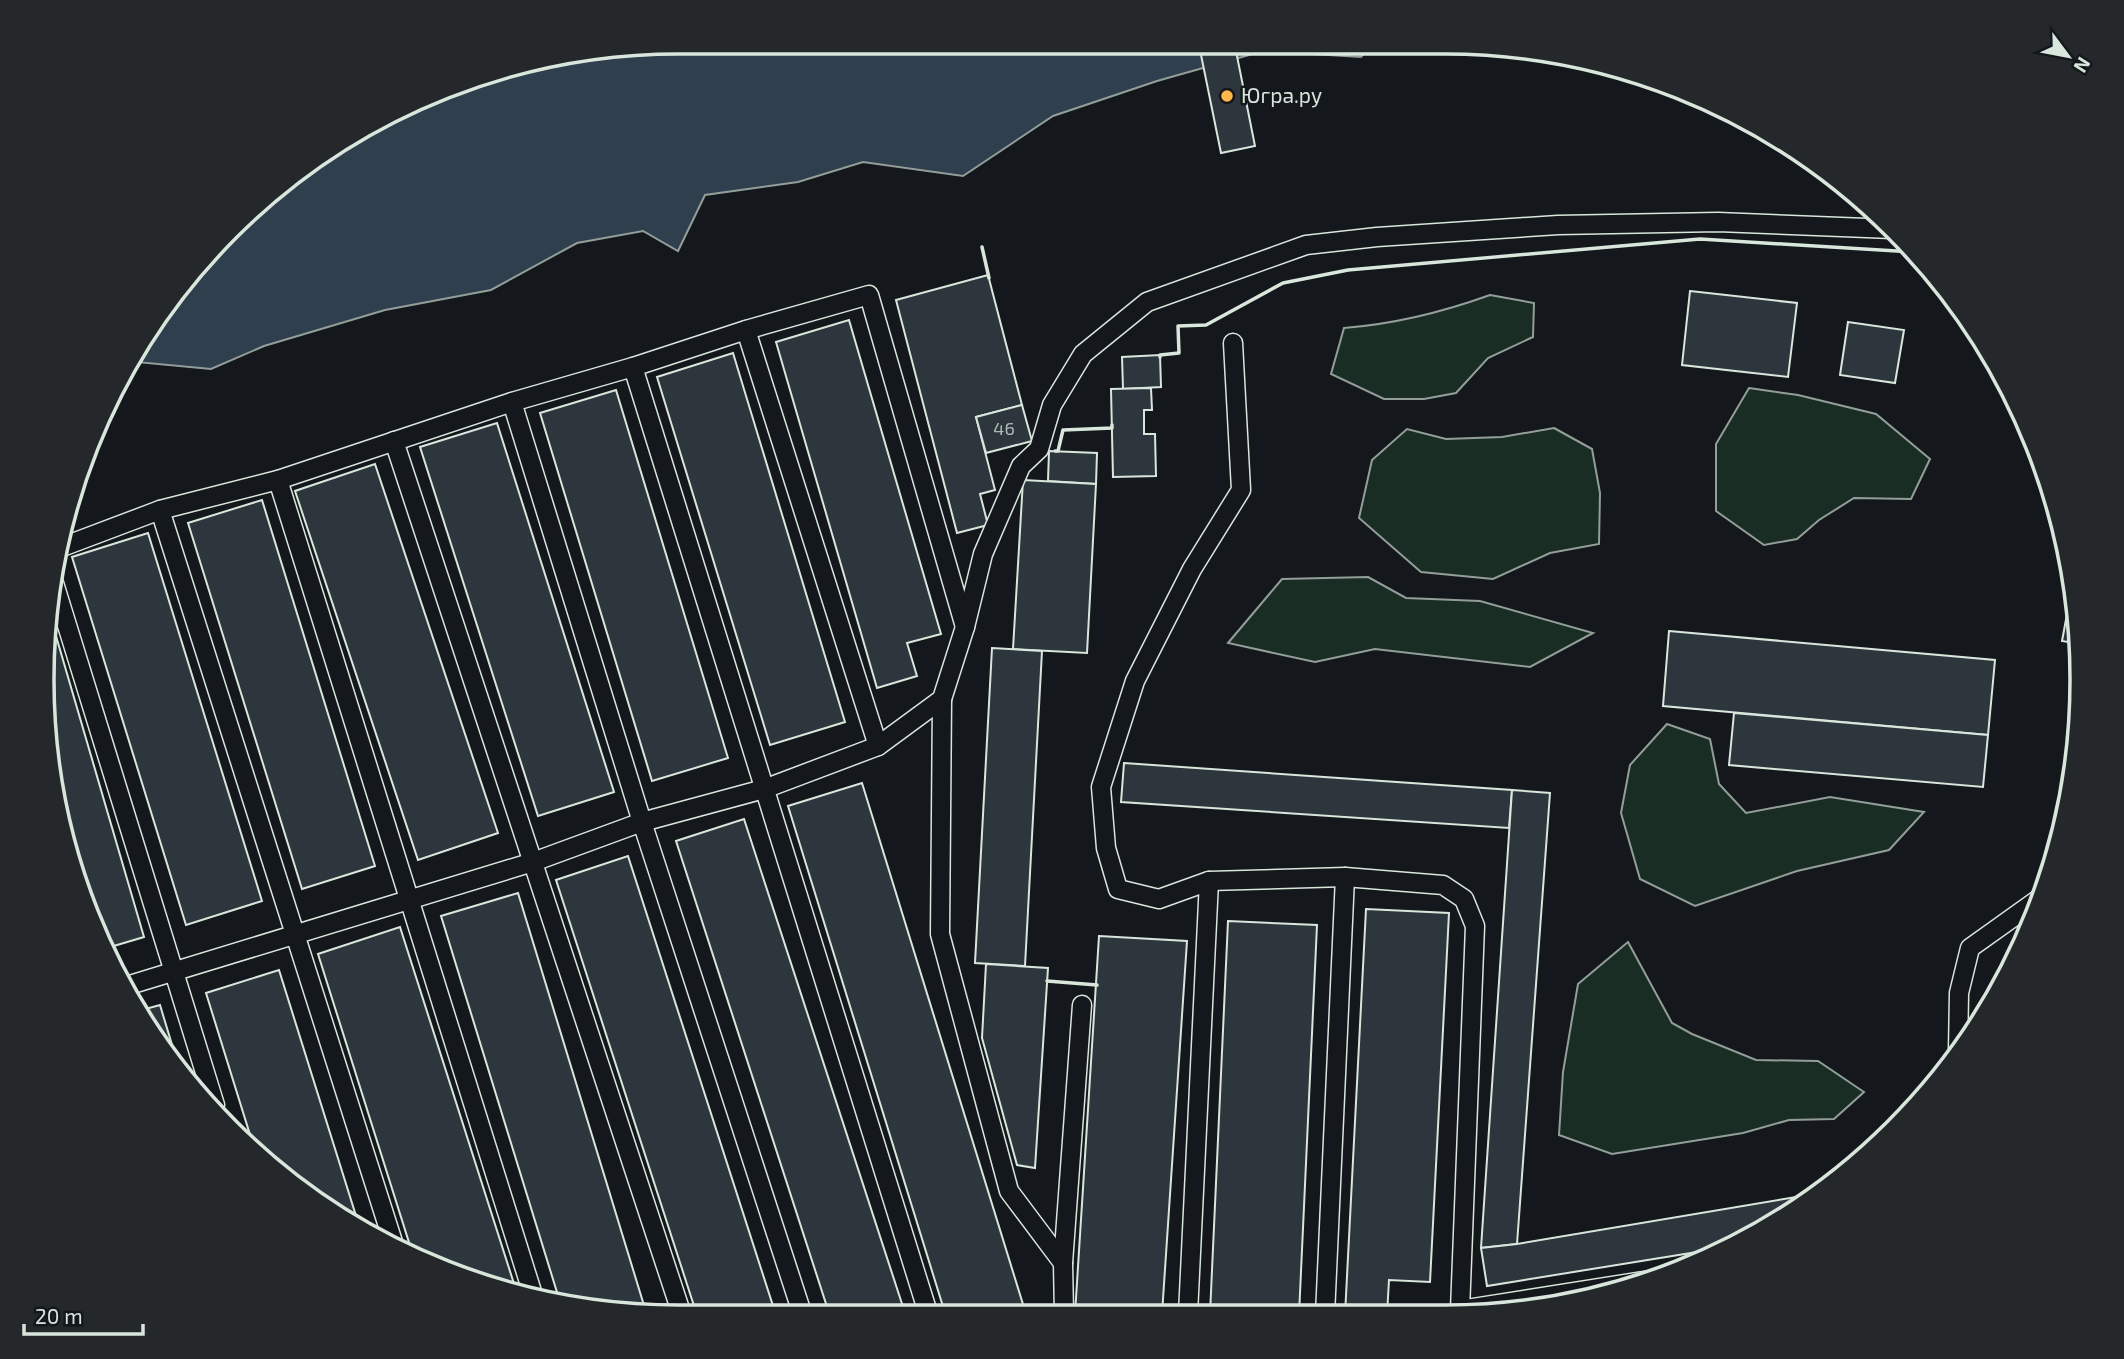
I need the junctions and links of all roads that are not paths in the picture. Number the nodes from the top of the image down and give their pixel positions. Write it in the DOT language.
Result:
graph roads {
  1 [pos="1878,228"];
  2 [pos="746,330"];
  3 [pos="1233,343"];
  4 [pos="633,367"];
  5 [pos="512,402"];
  6 [pos="394,440"];
  7 [pos="278,480"];
  8 [pos="160,510"];
  9 [pos="69,544"];
  10 [pos="60,601"];
  11 [pos="965,627"];
  12 [pos="942,699"];
  13 [pos="878,746"];
  14 [pos="764,789"];
  15 [pos="642,822"];
  16 [pos="533,862"];
  17 [pos="1345,877"];
  18 [pos="1209,881"];
  19 [pos="411,900"];
  20 [pos="2026,908"];
  21 [pos="294,934"];
  22 [pos="174,970"];
  23 [pos="134,983"];
  24 [pos="1083,1006"];
  25 [pos="1958,1036"];
  26 [pos="212,1095"];
  27 [pos="390,1233"];
  28 [pos="1063,1263"];
  29 [pos="530,1286"];
  30 [pos="1456,1304"];
  31 [pos="679,1305"];
  32 [pos="800,1305"];
  33 [pos="925,1305"];
  34 [pos="1065,1305"];
  35 [pos="1188,1305"];
  36 [pos="1325,1305"];
  1 -- 11 [label="lane"];
  2 -- 4 [label="lane"];
  2 -- 11 [label="lane"];
  2 -- 13 [label="lane"];
  3 -- 18 [label="lane"];
  4 -- 5 [label="lane"];
  4 -- 14 [label="lane"];
  5 -- 6 [label="lane"];
  5 -- 15 [label="lane"];
  6 -- 7 [label="lane"];
  6 -- 16 [label="lane"];
  7 -- 8 [label="lane"];
  7 -- 19 [label="lane"];
  8 -- 9 [label="lane"];
  8 -- 21 [label="lane"];
  10 -- 22 [label="lane"];
  11 -- 12 [label="lane"];
  12 -- 13 [label="lane"];
  12 -- 28 [label="lane"];
  13 -- 14 [label="lane"];
  14 -- 15 [label="lane"];
  14 -- 33 [label="lane"];
  15 -- 16 [label="lane"];
  15 -- 32 [label="lane"];
  16 -- 19 [label="lane"];
  16 -- 31 [label="lane"];
  17 -- 18 [label="lane"];
  17 -- 30 [label="lane"];
  17 -- 36 [label="lane"];
  18 -- 35 [label="lane"];
  19 -- 21 [label="lane"];
  19 -- 29 [label="lane"];
  20 -- 25 [label="lane"];
  21 -- 22 [label="lane"];
  21 -- 27 [label="lane"];
  22 -- 23 [label="lane"];
  22 -- 26 [label="lane"];
  24 -- 28 [label="lane"];
  28 -- 34 [label="lane"];
}
